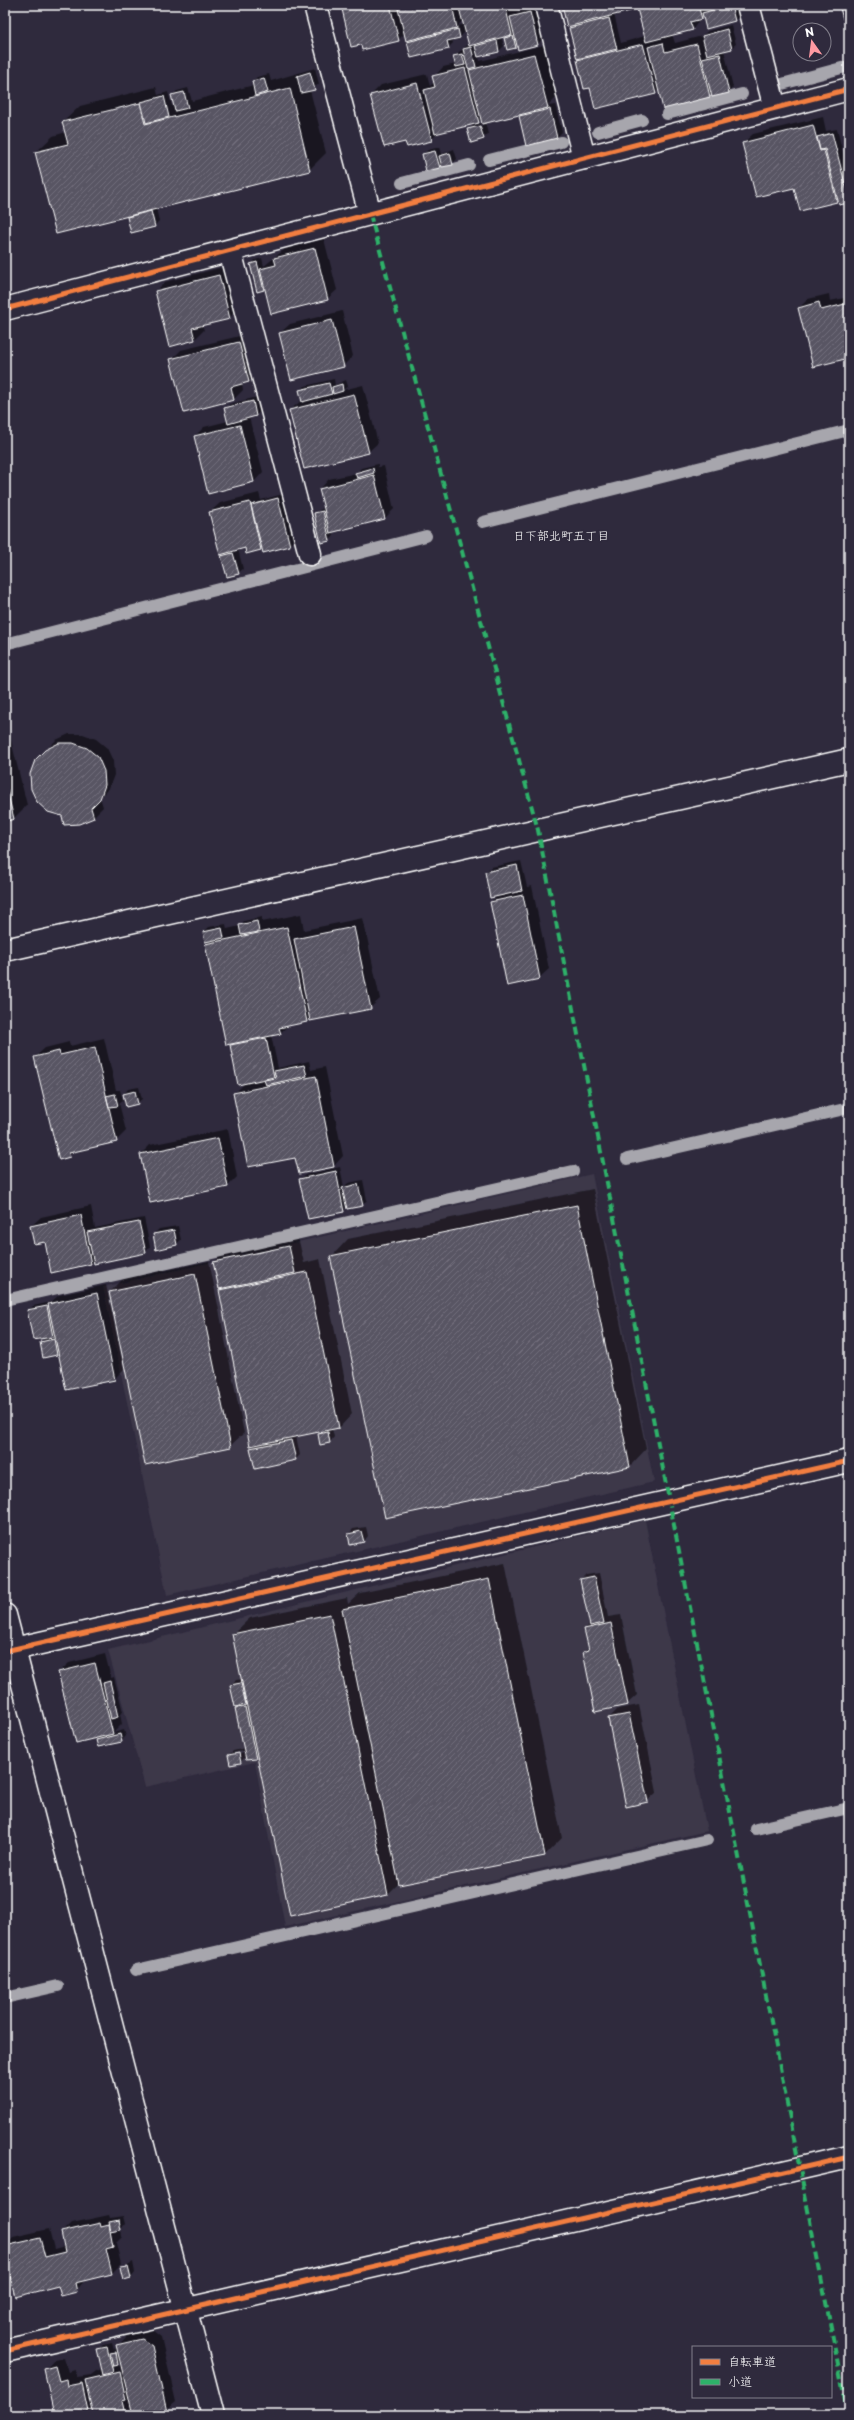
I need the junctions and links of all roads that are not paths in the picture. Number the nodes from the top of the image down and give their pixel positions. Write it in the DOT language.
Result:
graph roads {
  1 [pos="315,5"];
  2 [pos="546,5"];
  3 [pos="748,5"];
  4 [pos="849,89"];
  5 [pos="775,108"];
  6 [pos="584,158"];
  7 [pos="370,214"];
  8 [pos="230,251"];
  9 [pos="5,309"];
  10 [pos="310,554"];
  11 [pos="849,760"];
  12 [pos="5,950"];
  13 [pos="849,1461"];
  14 [pos="5,1615"];
  15 [pos="9,1650"];
  16 [pos="849,2157"];
  17 [pos="185,2308"];
  18 [pos="5,2351"];
  19 [pos="213,2415"];
  1 -- 7 [label="street"];
  2 -- 6 [label="street"];
  3 -- 5 [label="street"];
  4 -- 5 [label="street"];
  5 -- 6 [label="street"];
  6 -- 7 [label="street"];
  7 -- 8 [label="street"];
  8 -- 9 [label="street"];
  8 -- 10 [label="street"];
  11 -- 12 [label="street"];
  13 -- 15 [label="street"];
  14 -- 15 [label="street"];
  15 -- 17 [label="street"];
  16 -- 17 [label="street"];
  17 -- 18 [label="street"];
  17 -- 19 [label="street"];
}
